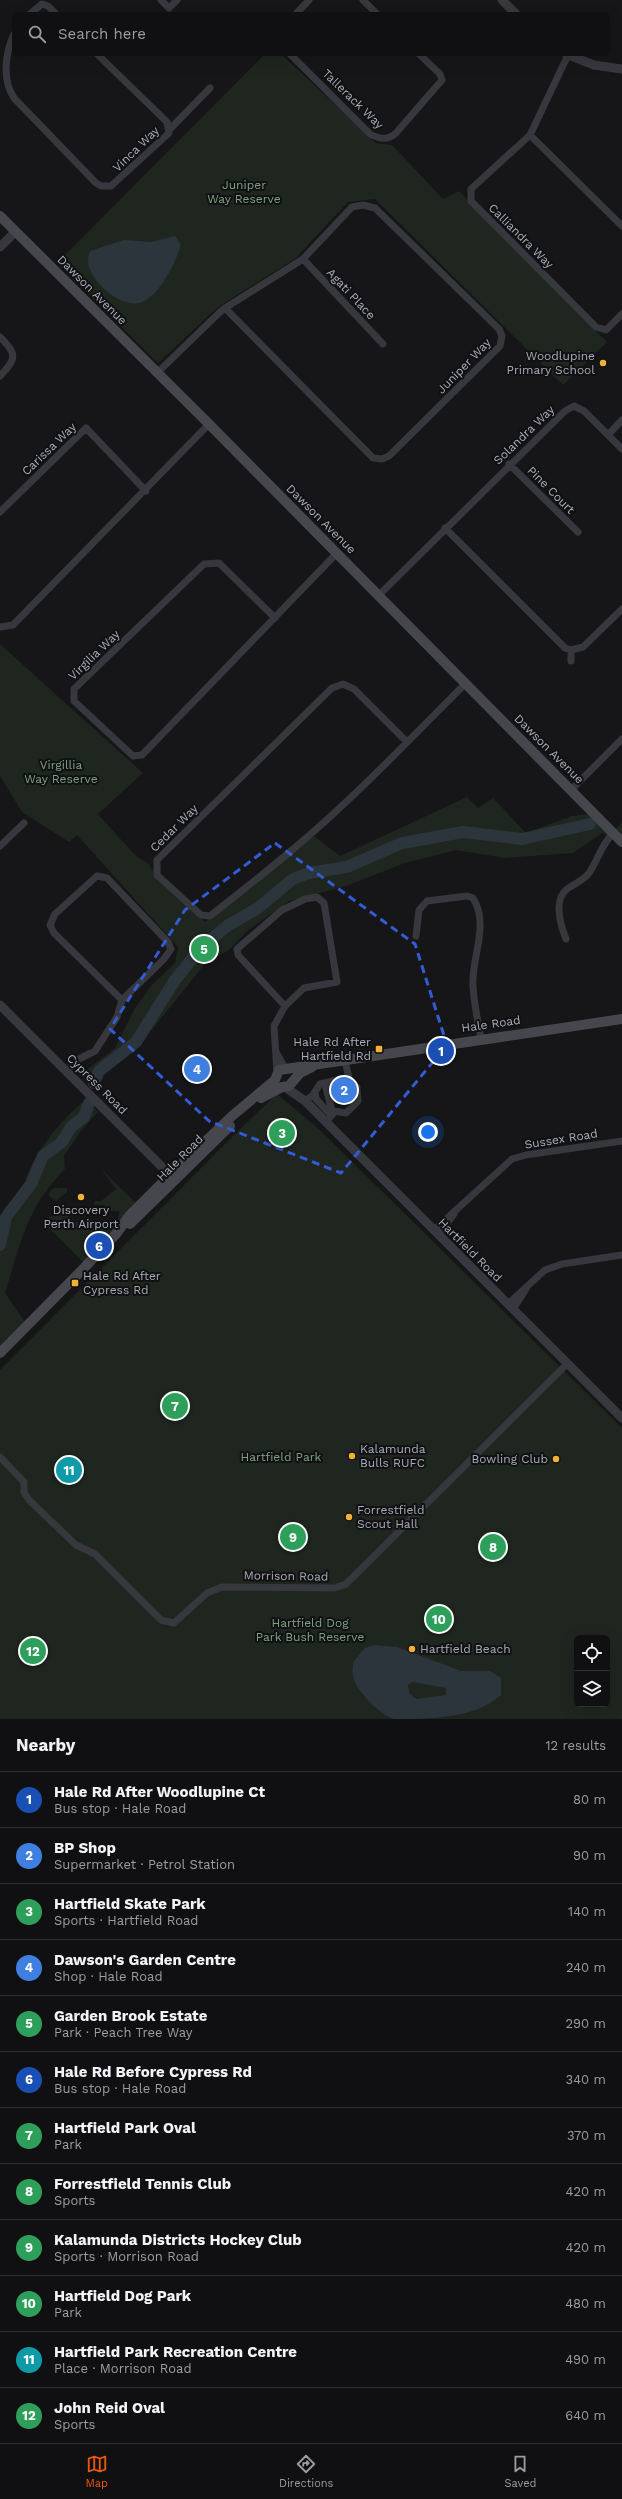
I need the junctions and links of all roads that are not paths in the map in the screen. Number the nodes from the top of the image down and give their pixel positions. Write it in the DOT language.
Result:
graph roads {
  1 [pos="161,0"];
  2 [pos="177,0"];
  3 [pos="309,0"];
  4 [pos="363,0"];
  5 [pos="507,2"];
  6 [pos="32,12"];
  7 [pos="54,12"];
  8 [pos="298,12"];
  9 [pos="375,12"];
  10 [pos="514,12"];
  11 [pos="12,39"];
  12 [pos="99,56"];
  13 [pos="292,56"];
  14 [pos="421,56"];
  15 [pos="567,56"];
  16 [pos="570,56"];
  17 [pos="622,69"];
  18 [pos="4,86"];
  19 [pos="210,88"];
  20 [pos="170,129"];
  21 [pos="530,135"];
  22 [pos="0,216"];
  23 [pos="622,226"];
  24 [pos="15,232"];
  25 [pos="0,246"];
  26 [pos="303,259"];
  27 [pos="225,308"];
  28 [pos="622,314"];
  29 [pos="0,337"];
  30 [pos="383,344"];
  31 [pos="157,373"];
  32 [pos="0,376"];
  33 [pos="622,420"];
  34 [pos="209,424"];
  35 [pos="608,435"];
  36 [pos="622,449"];
  37 [pos="509,464"];
  38 [pos="146,491"];
  39 [pos="0,512"];
  40 [pos="445,528"];
  41 [pos="578,532"];
  42 [pos="336,554"];
  43 [pos="379,595"];
  44 [pos="622,609"];
  45 [pos="275,618"];
  46 [pos="0,626"];
  47 [pos="571,650"];
  48 [pos="571,661"];
  49 [pos="466,683"];
  50 [pos="622,739"];
  51 [pos="407,742"];
  52 [pos="570,790"];
  53 [pos="24,823"];
  54 [pos="613,833"];
  55 [pos="622,842"];
  56 [pos="0,846"];
  57 [pos="416,936"];
  58 [pos="566,939"];
  59 [pos="122,1000"];
  60 [pos="0,1004"];
  61 [pos="285,1006"];
  62 [pos="622,1019"];
  63 [pos="481,1039"];
  64 [pos="346,1060"];
  65 [pos="316,1066"];
  66 [pos="66,1070"];
  67 [pos="348,1074"];
  68 [pos="282,1077"];
  69 [pos="294,1079"];
  70 [pos="332,1081"];
  71 [pos="315,1092"];
  72 [pos="304,1099"];
  73 [pos="329,1116"];
  74 [pos="622,1141"];
  75 [pos="173,1178"];
  76 [pos="436,1232"];
  77 [pos="622,1256"];
  78 [pos="510,1307"];
  79 [pos="0,1352"];
  80 [pos="567,1364"];
  81 [pos="622,1418"];
  82 [pos="0,1457"];
  1 -- 2 [label="street"];
  3 -- 8 [label="street"];
  4 -- 9 [label="street"];
  5 -- 10 [label="street"];
  6 -- 7 [label="street"];
  11 -- 18 [label="street, Vinca Way"];
  12 -- 20 [label="street, Vinca Way"];
  13 -- 14 [label="street, Tallerack Way"];
  15 -- 21 [label="street, Calliandra Way"];
  16 -- 17 [label="street"];
  18 -- 20 [label="street, Vinca Way"];
  19 -- 20 [label="street"];
  21 -- 23 [label="street"];
  21 -- 28 [label="street, Calliandra Way"];
  22 -- 24 [label="main road, Dawson Avenue"];
  24 -- 25 [label="street"];
  24 -- 31 [label="main road, Dawson Avenue"];
  26 -- 27 [label="street, Juniper Way"];
  26 -- 27 [label="street, Juniper Way"];
  26 -- 30 [label="street, Agati Place"];
  27 -- 31 [label="street, Juniper Way"];
  29 -- 32 [label="street"];
  31 -- 34 [label="main road, Dawson Avenue"];
  33 -- 35 [label="street"];
  34 -- 38 [label="street"];
  34 -- 42 [label="main road, Dawson Avenue"];
  35 -- 36 [label="street, Solandra Way"];
  35 -- 37 [label="street, Solandra Way"];
  37 -- 40 [label="street, Solandra Way"];
  37 -- 41 [label="street, Pine Court"];
  38 -- 39 [label="street, Carissa Way"];
  38 -- 46 [label="street"];
  40 -- 43 [label="street, Solandra Way"];
  40 -- 47 [label="street"];
  42 -- 43 [label="main road, Dawson Avenue"];
  42 -- 45 [label="street, Virgilia Way"];
  43 -- 49 [label="main road, Dawson Avenue"];
  44 -- 47 [label="street"];
  45 -- 45 [label="street, Virgilia Way"];
  47 -- 48 [label="street"];
  49 -- 51 [label="street, Cedar Way"];
  49 -- 52 [label="main road, Dawson Avenue"];
  50 -- 52 [label="street"];
  51 -- 51 [label="street, Cedar Way"];
  52 -- 54 [label="main road, Dawson Avenue"];
  53 -- 56 [label="street"];
  54 -- 55 [label="main road, Dawson Avenue"];
  54 -- 58 [label="street"];
  57 -- 63 [label="street"];
  59 -- 59 [label="street"];
  59 -- 66 [label="street"];
  60 -- 66 [label="street, Cypress Road"];
  61 -- 61 [label="street"];
  61 -- 68 [label="street"];
  62 -- 63 [label="main road, Hale Road"];
  63 -- 64 [label="main road, Hale Road"];
  64 -- 65 [label="main road, Hale Road"];
  64 -- 67 [label="street"];
  65 -- 68 [label="main road, Hale Road"];
  65 -- 69 [label="main road, Hale Road"];
  66 -- 75 [label="street, Cypress Road"];
  67 -- 70 [label="street"];
  67 -- 73 [label="street"];
  68 -- 69 [label="main road"];
  68 -- 72 [label="street, Hartfield Road"];
  68 -- 75 [label="main road, Hale Road"];
  69 -- 72 [label="street, Hartfield Road"];
  70 -- 71 [label="street"];
  70 -- 73 [label="street"];
  71 -- 72 [label="street"];
  71 -- 73 [label="street"];
  72 -- 73 [label="street, Hartfield Road"];
  73 -- 76 [label="street, Hartfield Road"];
  74 -- 76 [label="street, Sussex Road"];
  75 -- 79 [label="main road, Hale Road"];
  76 -- 78 [label="street, Hartfield Road"];
  77 -- 78 [label="street"];
  78 -- 80 [label="street, Hartfield Road"];
  80 -- 81 [label="street, Hartfield Road"];
  80 -- 82 [label="street, Morrison Road"];
}
